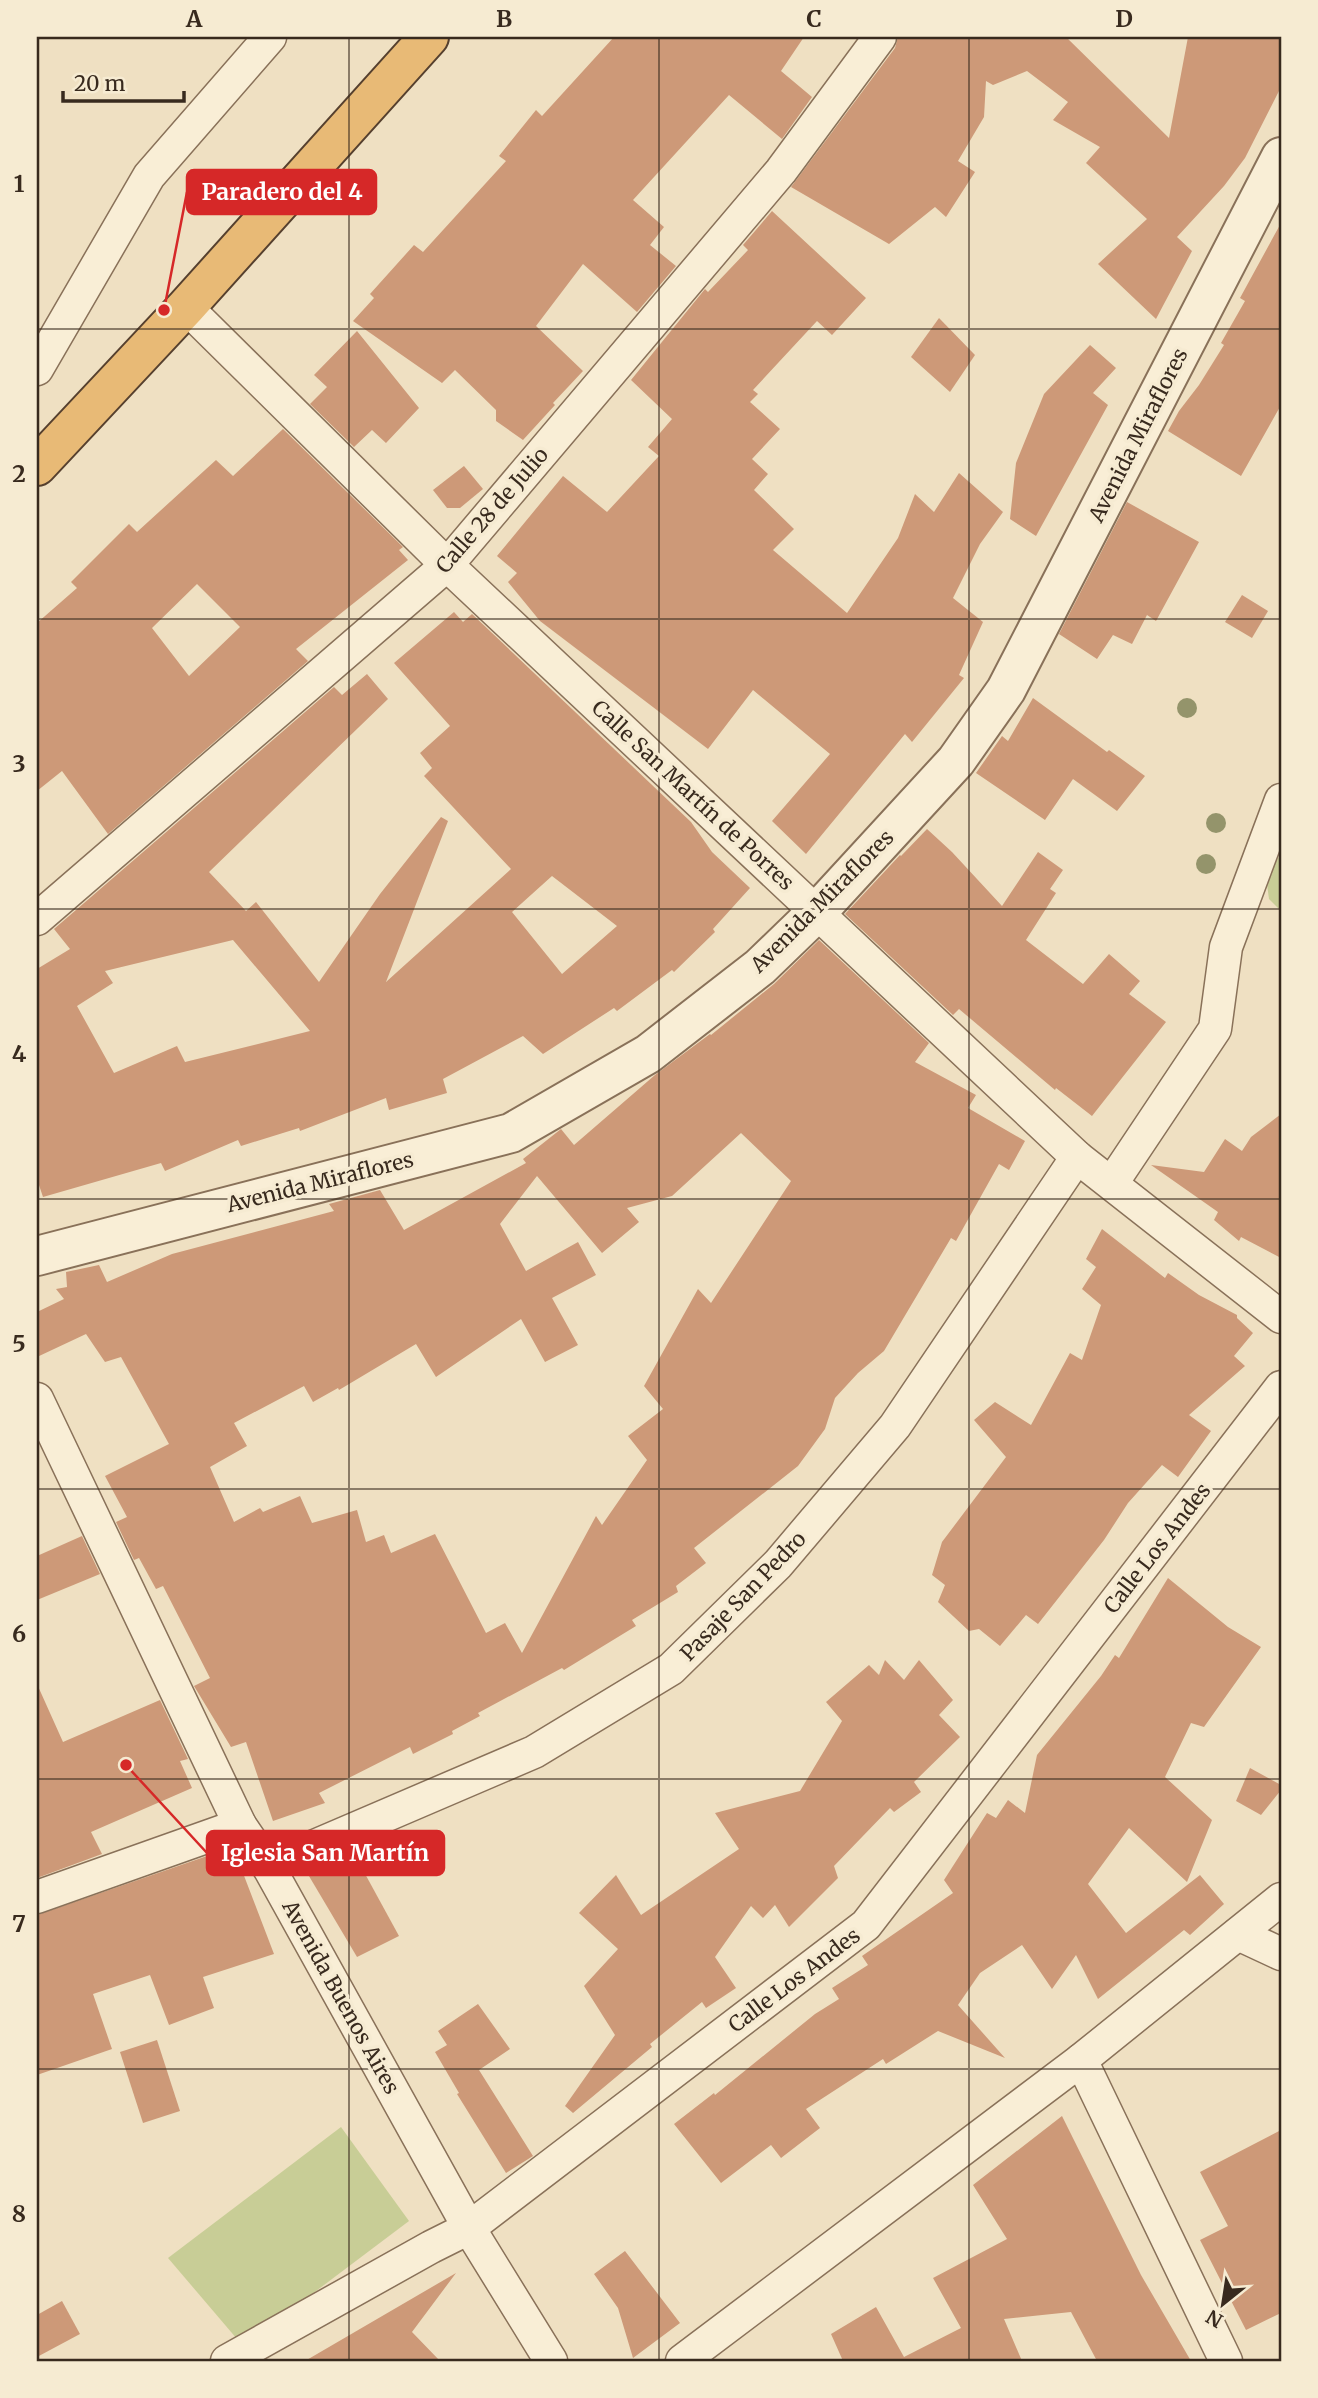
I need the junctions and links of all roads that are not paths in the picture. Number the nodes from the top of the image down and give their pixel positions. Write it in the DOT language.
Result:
graph roads {
  1 [pos="270,37"];
  2 [pos="429,37"];
  3 [pos="880,37"];
  4 [pos="1281,156"];
  5 [pos="186,307"];
  6 [pos="37,369"];
  7 [pos="37,466"];
  8 [pos="447,565"];
  9 [pos="1281,800"];
  10 [pos="818,911"];
  11 [pos="37,919"];
  12 [pos="1077,1157"];
  13 [pos="1112,1183"];
  14 [pos="37,1256"];
  15 [pos="1281,1317"];
  16 [pos="1281,1387"];
  17 [pos="37,1399"];
  18 [pos="240,1825"];
  19 [pos="268,1866"];
  20 [pos="37,1897"];
  21 [pos="1281,1899"];
  22 [pos="1238,1934"];
  23 [pos="1281,1954"];
  24 [pos="1081,2060"];
  25 [pos="469,2228"];
  26 [pos="227,2361"];
  27 [pos="551,2361"];
  28 [pos="682,2361"];
  29 [pos="1226,2361"];
  1 -- 6 [label="street"];
  2 -- 5 [label="highway"];
  3 -- 8 [label="street, Calle 28 de Julio"];
  4 -- 10 [label="street, Avenida Miraflores"];
  5 -- 7 [label="highway"];
  5 -- 8 [label="street, Calle San Martín de Porres"];
  8 -- 10 [label="street, Calle San Martín de Porres"];
  8 -- 11 [label="street, Calle 28 de Julio"];
  9 -- 13 [label="street"];
  10 -- 12 [label="street, Calle San Martín de Porres"];
  10 -- 14 [label="street, Avenida Miraflores"];
  12 -- 13 [label="street, Calle San Martín de Porres"];
  12 -- 19 [label="street, Pasaje San Pedro"];
  13 -- 15 [label="street, Calle San Martín de Porres"];
  16 -- 25 [label="street, Calle Los Andes"];
  17 -- 18 [label="street, Avenida Buenos Aires"];
  18 -- 19 [label="street, Avenida Buenos Aires"];
  18 -- 20 [label="street"];
  19 -- 25 [label="street, Avenida Buenos Aires"];
  21 -- 22 [label="street"];
  22 -- 23 [label="street"];
  22 -- 24 [label="street"];
  24 -- 28 [label="street"];
  24 -- 29 [label="street"];
  25 -- 26 [label="street, Calle Los Andes"];
  25 -- 27 [label="street, Avenida Buenos Aires"];
}
